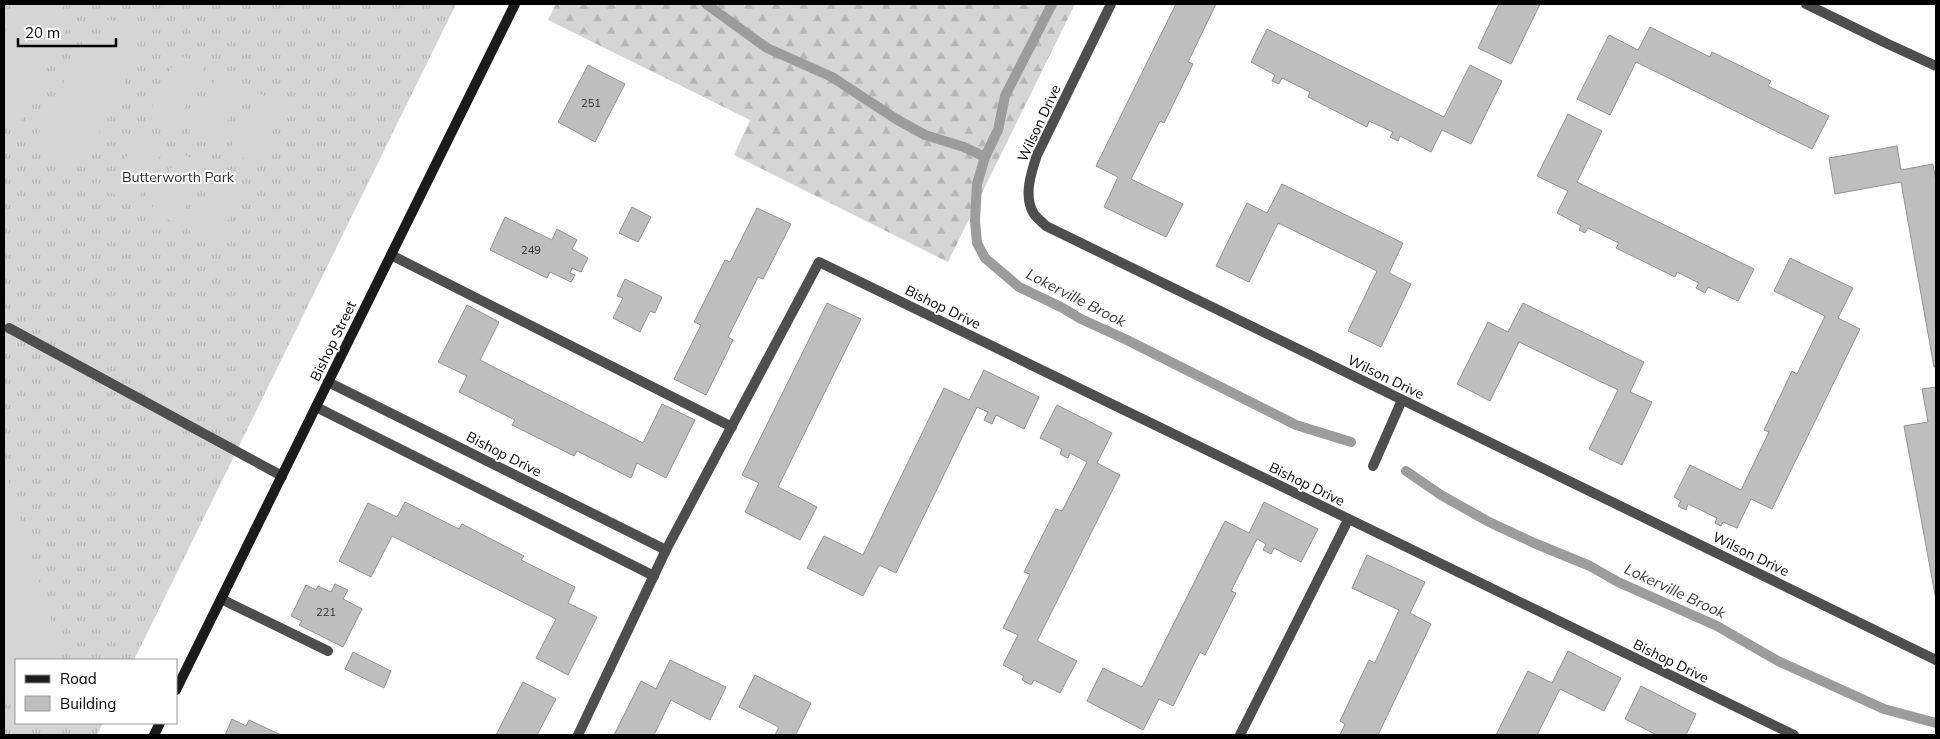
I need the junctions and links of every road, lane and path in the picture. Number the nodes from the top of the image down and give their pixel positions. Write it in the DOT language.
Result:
graph roads {
  1 [pos="515,4"];
  2 [pos="1110,4"];
  3 [pos="1806,4"];
  4 [pos="1936,66"];
  5 [pos="391,255"];
  6 [pos="9,328"];
  7 [pos="328,382"];
  8 [pos="1402,400"];
  9 [pos="316,407"];
  10 [pos="732,427"];
  11 [pos="1373,466"];
  12 [pos="282,476"];
  13 [pos="1348,520"];
  14 [pos="666,550"];
  15 [pos="654,576"];
  16 [pos="221,599"];
  17 [pos="328,651"];
  18 [pos="1936,660"];
  19 [pos="178,686"];
  20 [pos="578,735"];
  21 [pos="1240,735"];
  22 [pos="1794,735"];
  1 -- 5 [label="street, Bishop Street"];
  2 -- 8 [label="street, Wilson Drive"];
  3 -- 4 [label="street"];
  5 -- 7 [label="street, Bishop Street"];
  5 -- 10 [label="street"];
  6 -- 12 [label="street"];
  7 -- 9 [label="street, Bishop Street"];
  7 -- 14 [label="street, Bishop Drive"];
  8 -- 11 [label="street"];
  8 -- 18 [label="street, Wilson Drive"];
  9 -- 12 [label="street, Bishop Street"];
  9 -- 15 [label="street"];
  10 -- 13 [label="street, Bishop Drive"];
  10 -- 14 [label="street, Bishop Drive"];
  12 -- 16 [label="street, Bishop Street"];
  13 -- 21 [label="street, Bishop Drive"];
  13 -- 22 [label="street, Bishop Drive"];
  14 -- 15 [label="street, Bishop Drive"];
  15 -- 20 [label="street, Bishop Drive"];
  16 -- 17 [label="street"];
  16 -- 19 [label="street, Bishop Street"];
}
